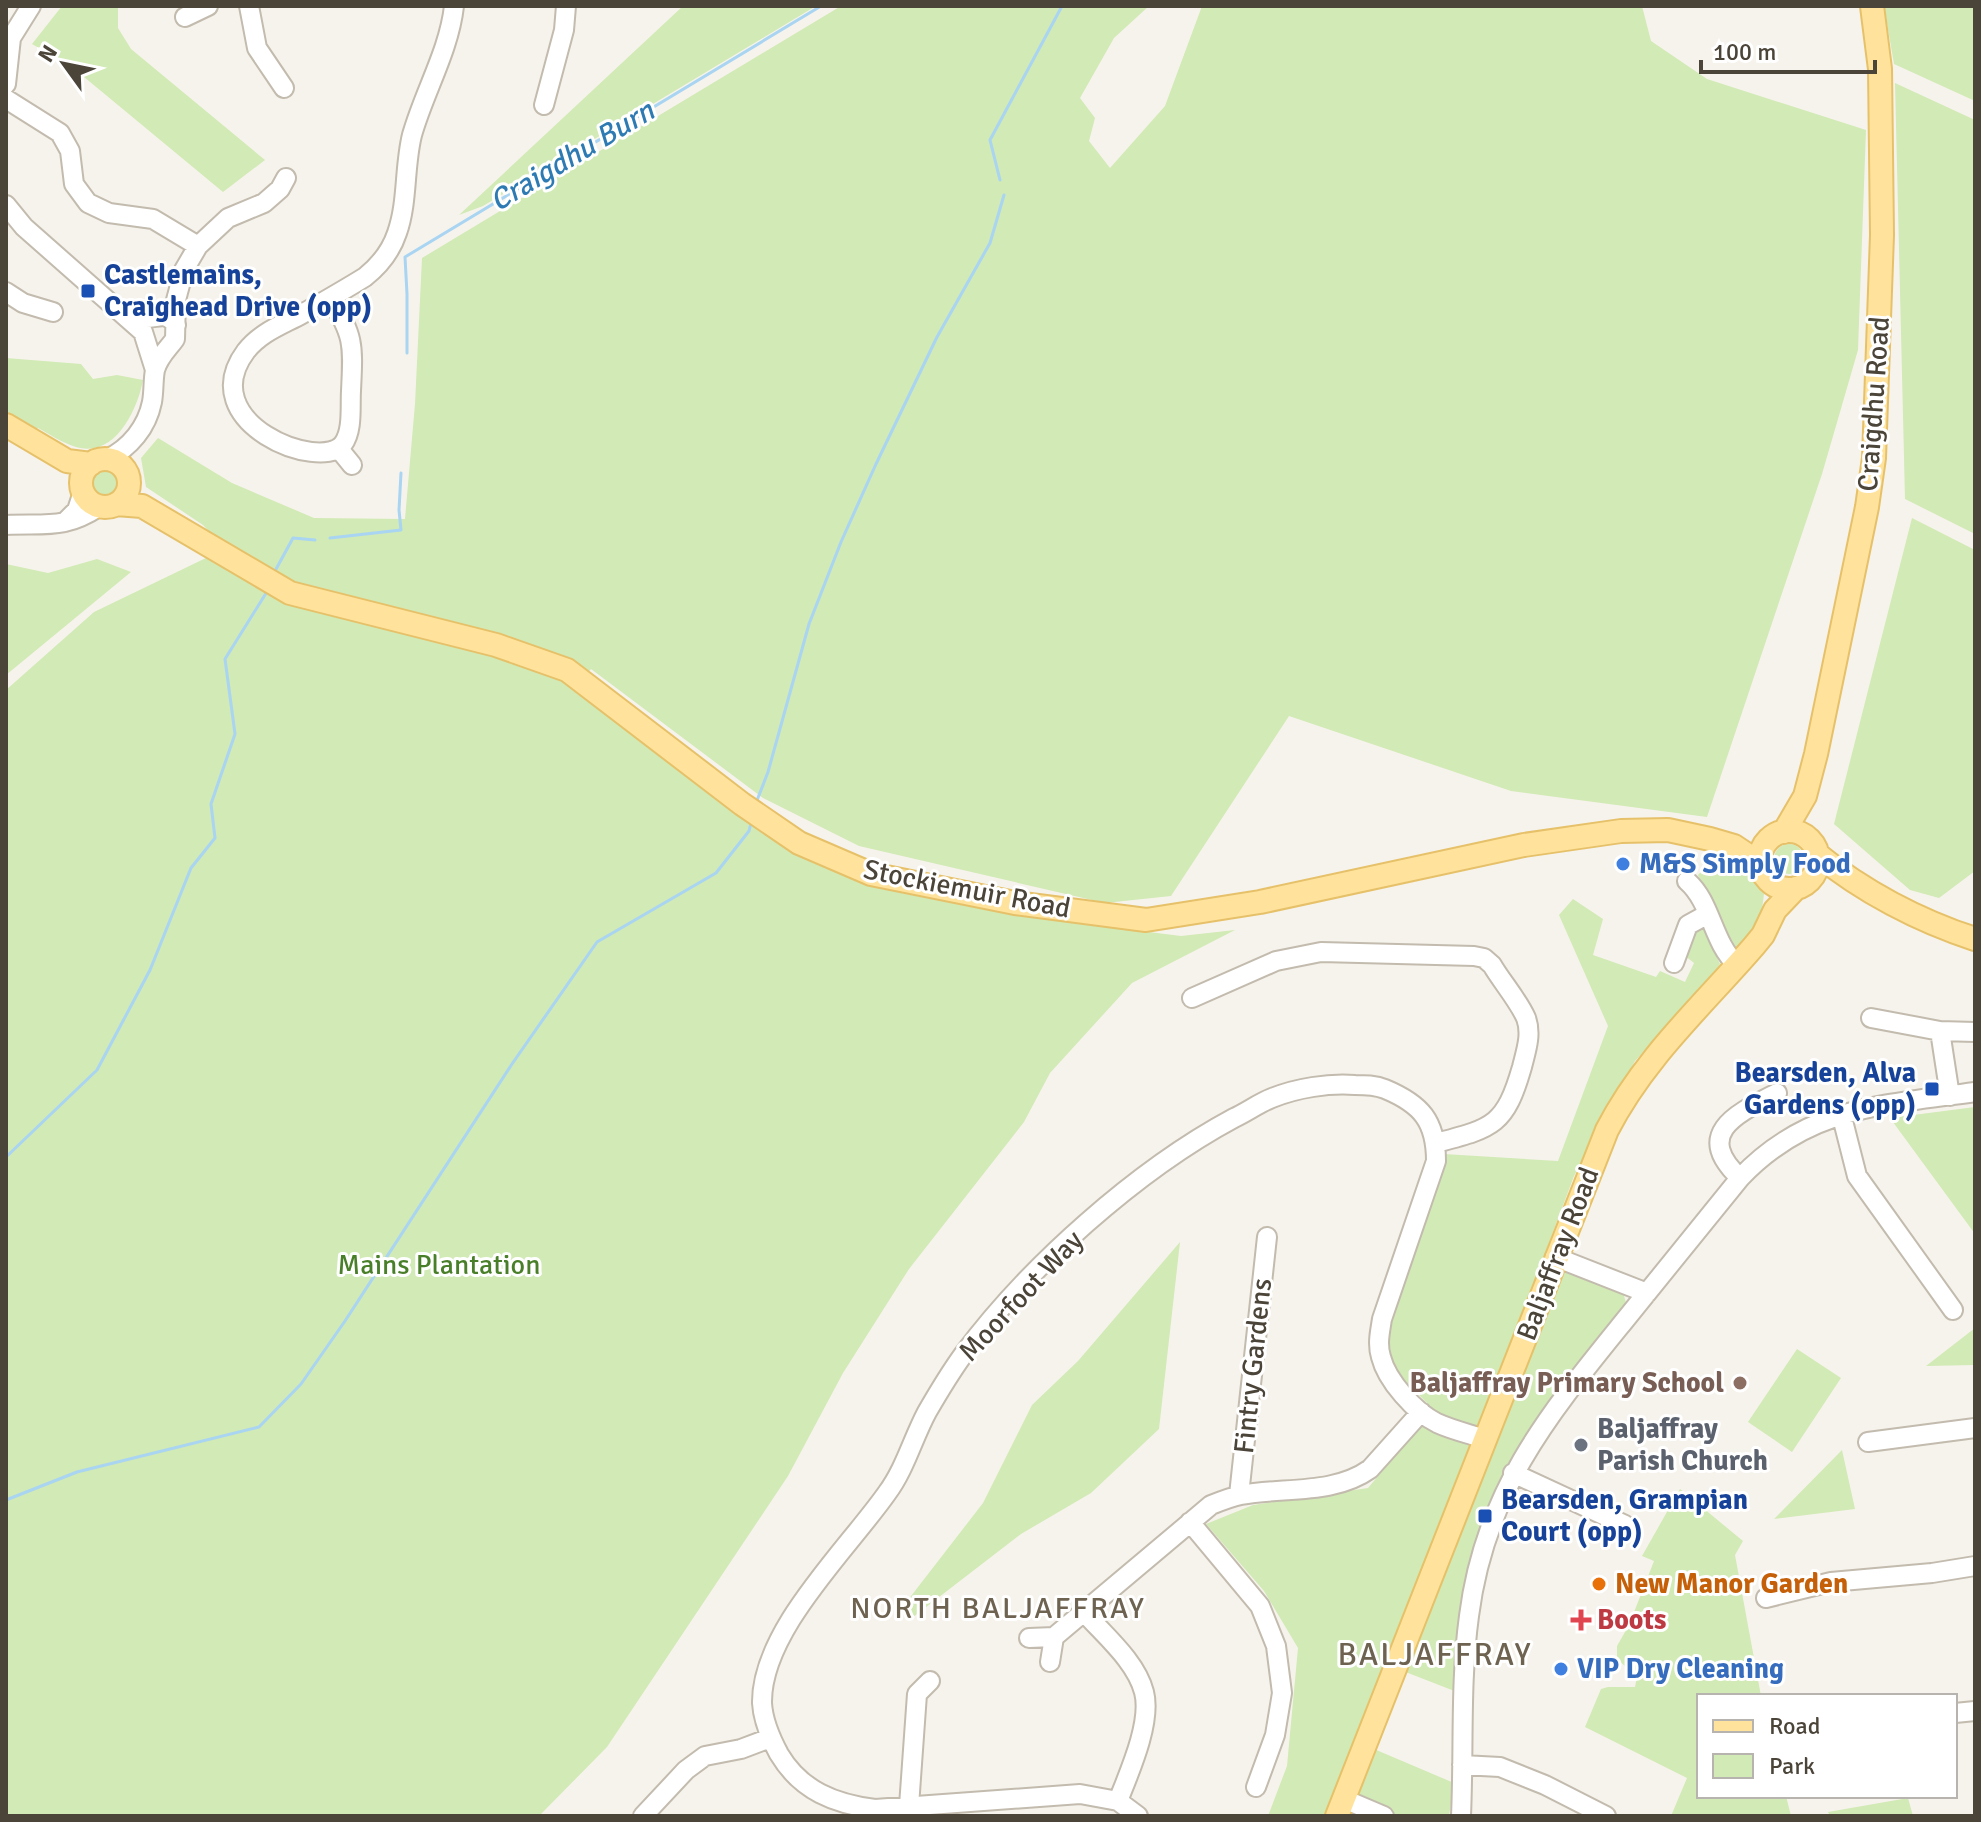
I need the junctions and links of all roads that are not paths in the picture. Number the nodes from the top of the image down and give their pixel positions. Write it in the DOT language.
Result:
graph roads {
  1 [pos="31,6"];
  2 [pos="208,6"];
  3 [pos="249,6"];
  4 [pos="454,6"];
  5 [pos="566,6"];
  6 [pos="1872,6"];
  7 [pos="185,17"];
  8 [pos="6,84"];
  9 [pos="284,88"];
  10 [pos="6,99"];
  11 [pos="544,105"];
  12 [pos="286,178"];
  13 [pos="6,205"];
  14 [pos="198,246"];
  15 [pos="6,292"];
  16 [pos="330,298"];
  17 [pos="53,312"];
  18 [pos="157,330"];
  19 [pos="6,425"];
  20 [pos="339,449"];
  21 [pos="352,465"];
  22 [pos="106,479"];
  23 [pos="6,525"];
  24 [pos="1805,796"];
  25 [pos="1776,837"];
  26 [pos="1734,846"];
  27 [pos="1812,846"];
  28 [pos="1765,872"];
  29 [pos="1845,877"];
  30 [pos="1687,881"];
  31 [pos="1803,884"];
  32 [pos="1775,910"];
  33 [pos="1708,914"];
  34 [pos="1975,939"];
  35 [pos="1674,963"];
  36 [pos="1737,965"];
  37 [pos="1192,998"];
  38 [pos="1871,1018"];
  39 [pos="1940,1031"];
  40 [pos="1975,1032"];
  41 [pos="1975,1092"];
  42 [pos="1777,1093"];
  43 [pos="1950,1096"];
  44 [pos="1841,1113"];
  45 [pos="1436,1143"];
  46 [pos="1740,1178"];
  47 [pos="1267,1237"];
  48 [pos="1555,1257"];
  49 [pos="1647,1293"];
  50 [pos="1953,1310"];
  51 [pos="1421,1412"];
  52 [pos="1975,1428"];
  53 [pos="1485,1439"];
  54 [pos="1868,1442"];
  55 [pos="1513,1473"];
  56 [pos="1239,1495"];
  57 [pos="1190,1522"];
  58 [pos="1625,1525"];
  59 [pos="1975,1566"];
  60 [pos="1766,1598"];
  61 [pos="1084,1612"];
  62 [pos="1054,1637"];
  63 [pos="1029,1638"];
  64 [pos="1050,1662"];
  65 [pos="916,1687"];
  66 [pos="770,1738"];
  67 [pos="1462,1765"];
  68 [pos="1256,1787"];
  69 [pos="1118,1801"];
  70 [pos="909,1806"];
  71 [pos="1341,1808"];
  72 [pos="970,1809"];
  73 [pos="841,1810"];
  74 [pos="643,1816"];
  75 [pos="1138,1816"];
  76 [pos="1384,1816"];
  77 [pos="1461,1816"];
  78 [pos="1606,1816"];
  1 -- 8 [label="street"];
  2 -- 7 [label="street"];
  3 -- 9 [label="street"];
  4 -- 16 [label="street"];
  5 -- 11 [label="street"];
  6 -- 24 [label="main road, Craigdhu Road"];
  10 -- 14 [label="street"];
  12 -- 14 [label="street"];
  13 -- 18 [label="street"];
  14 -- 18 [label="street"];
  15 -- 17 [label="street"];
  16 -- 20 [label="street"];
  16 -- 20 [label="street"];
  18 -- 22 [label="street"];
  19 -- 22 [label="main road"];
  20 -- 21 [label="street"];
  22 -- 23 [label="street"];
  22 -- 26 [label="main road, Stockiemuir Road"];
  24 -- 25 [label="main road, Craigdhu Road"];
  24 -- 27 [label="main road, Craigdhu Road"];
  25 -- 26 [label="main road, Stockiemuir Road"];
  25 -- 27 [label="main road"];
  25 -- 28 [label="main road"];
  26 -- 28 [label="main road, Stockiemuir Road"];
  27 -- 29 [label="main road"];
  27 -- 31 [label="main road"];
  28 -- 31 [label="main road"];
  28 -- 32 [label="main road"];
  29 -- 31 [label="main road"];
  29 -- 34 [label="main road"];
  30 -- 33 [label="street"];
  31 -- 32 [label="main road, Baljaffray Road"];
  32 -- 36 [label="main road, Baljaffray Road"];
  33 -- 35 [label="street"];
  33 -- 36 [label="street"];
  36 -- 48 [label="main road, Baljaffray Road"];
  37 -- 45 [label="street"];
  38 -- 39 [label="street"];
  39 -- 40 [label="street"];
  39 -- 43 [label="street"];
  41 -- 43 [label="street"];
  42 -- 46 [label="street"];
  43 -- 44 [label="street"];
  44 -- 46 [label="street"];
  44 -- 50 [label="street"];
  45 -- 51 [label="street"];
  45 -- 66 [label="street, Moorfoot Way"];
  46 -- 49 [label="street"];
  47 -- 56 [label="street, Fintry Gardens"];
  48 -- 49 [label="street"];
  48 -- 53 [label="main road, Baljaffray Road"];
  49 -- 55 [label="street"];
  51 -- 53 [label="street"];
  51 -- 56 [label="street"];
  52 -- 54 [label="street"];
  53 -- 71 [label="main road, Baljaffray Road"];
  55 -- 58 [label="street"];
  55 -- 67 [label="street"];
  56 -- 57 [label="street"];
  57 -- 61 [label="street"];
  57 -- 68 [label="street"];
  59 -- 60 [label="street"];
  61 -- 62 [label="street"];
  61 -- 69 [label="street"];
  62 -- 63 [label="street"];
  62 -- 64 [label="street"];
  65 -- 70 [label="street"];
  66 -- 73 [label="street, Moorfoot Way"];
  66 -- 74 [label="street"];
  67 -- 77 [label="street"];
  67 -- 78 [label="street"];
  69 -- 72 [label="street, Moorfoot Way"];
  69 -- 75 [label="street, Moorfoot Way"];
  70 -- 72 [label="street, Moorfoot Way"];
  70 -- 73 [label="street, Moorfoot Way"];
  71 -- 76 [label="street"];
}
